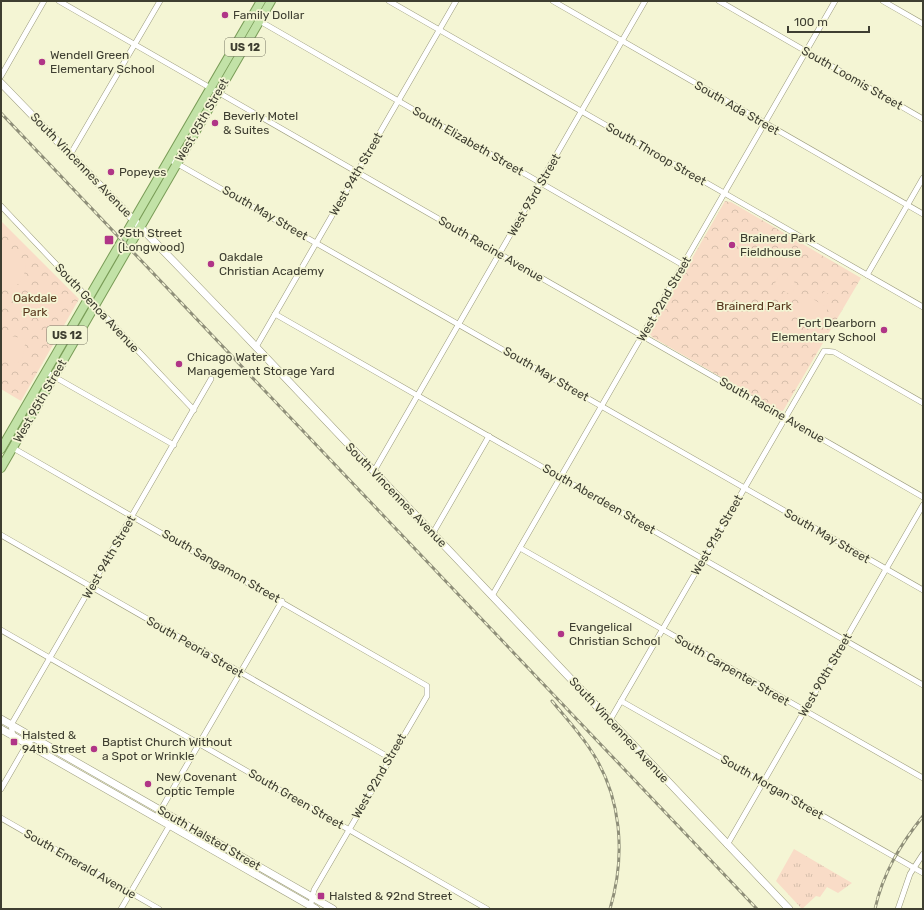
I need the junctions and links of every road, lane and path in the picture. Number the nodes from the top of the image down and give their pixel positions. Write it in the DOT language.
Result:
graph roads {
  1 [pos="44,1"];
  2 [pos="59,1"];
  3 [pos="160,1"];
  4 [pos="261,1"];
  5 [pos="271,1"];
  6 [pos="389,1"];
  7 [pos="456,1"];
  8 [pos="552,1"];
  9 [pos="645,1"];
  10 [pos="719,1"];
  11 [pos="835,1"];
  12 [pos="883,1"];
  13 [pos="252,16"];
  14 [pos="260,21"];
  15 [pos="923,24"];
  16 [pos="439,30"];
  17 [pos="622,41"];
  18 [pos="134,44"];
  19 [pos="806,51"];
  20 [pos="1,76"];
  21 [pos="1,83"];
  22 [pos="210,88"];
  23 [pos="218,92"];
  24 [pos="398,101"];
  25 [pos="582,111"];
  26 [pos="923,119"];
  27 [pos="765,124"];
  28 [pos="70,155"];
  29 [pos="169,158"];
  30 [pos="177,163"];
  31 [pos="357,172"];
  32 [pos="923,178"];
  33 [pos="540,183"];
  34 [pos="725,193"];
  35 [pos="907,205"];
  36 [pos="1,206"];
  37 [pos="923,214"];
  38 [pos="134,219"];
  39 [pos="141,227"];
  40 [pos="316,243"];
  41 [pos="499,254"];
  42 [pos="683,265"];
  43 [pos="867,275"];
  44 [pos="88,298"];
  45 [pos="95,306"];
  46 [pos="923,307"];
  47 [pos="275,314"];
  48 [pos="459,324"];
  49 [pos="642,336"];
  50 [pos="256,347"];
  51 [pos="46,372"];
  52 [pos="54,377"];
  53 [pos="211,379"];
  54 [pos="418,395"];
  55 [pos="923,403"];
  56 [pos="602,406"];
  57 [pos="194,410"];
  58 [pos="784,418"];
  59 [pos="490,436"];
  60 [pos="174,445"];
  61 [pos="13,448"];
  62 [pos="1,449"];
  63 [pos="1,468"];
  64 [pos="374,471"];
  65 [pos="561,477"];
  66 [pos="744,488"];
  67 [pos="923,497"];
  68 [pos="923,505"];
  69 [pos="132,516"];
  70 [pos="433,533"];
  71 [pos="1,535"];
  72 [pos="520,548"];
  73 [pos="703,559"];
  74 [pos="886,569"];
  75 [pos="91,587"];
  76 [pos="923,590"];
  77 [pos="492,596"];
  78 [pos="282,601"];
  79 [pos="1,630"];
  80 [pos="662,630"];
  81 [pos="845,640"];
  82 [pos="50,658"];
  83 [pos="240,672"];
  84 [pos="923,685"];
  85 [pos="427,686"];
  86 [pos="621,701"];
  87 [pos="804,711"];
  88 [pos="1,719"];
  89 [pos="610,720"];
  90 [pos="11,725"];
  91 [pos="1,729"];
  92 [pos="12,736"];
  93 [pos="34,738"];
  94 [pos="199,743"];
  95 [pos="27,744"];
  96 [pos="390,758"];
  97 [pos="923,778"];
  98 [pos="763,782"];
  99 [pos="1,788"];
  100 [pos="160,810"];
  101 [pos="1,818"];
  102 [pos="156,818"];
  103 [pos="174,818"];
  104 [pos="169,825"];
  105 [pos="348,829"];
  106 [pos="727,845"];
  107 [pos="923,854"];
  108 [pos="913,868"];
  109 [pos="923,873"];
  110 [pos="131,892"];
  111 [pos="312,897"];
  112 [pos="312,908"];
  113 [pos="121,909"];
  114 [pos="159,909"];
  115 [pos="333,909"];
  116 [pos="487,909"];
  117 [pos="789,909"];
  118 [pos="898,909"];
  1 -- 20 [label="street"];
  2 -- 18 [label="street, South Racine Avenue"];
  3 -- 18 [label="street"];
  4 -- 13 [label="main road, West 95th Street / US 12"];
  5 -- 14 [label="main road, West 95th Street / US 12"];
  6 -- 16 [label="street, South Throop Street"];
  7 -- 16 [label="street, West 94th Street"];
  8 -- 17 [label="street, South Ada Street"];
  9 -- 17 [label="street, West 93rd Street"];
  10 -- 19 [label="street, South Loomis Street"];
  11 -- 19 [label="street, West 92nd Street"];
  12 -- 15 [label="street"];
  13 -- 14 [label="street, South Elizabeth Street"];
  13 -- 22 [label="main road, West 95th Street / US 12"];
  14 -- 23 [label="main road, West 95th Street / US 12"];
  14 -- 24 [label="street, South Elizabeth Street"];
  16 -- 24 [label="street, West 94th Street"];
  16 -- 25 [label="street, South Throop Street"];
  17 -- 25 [label="street, West 93rd Street"];
  17 -- 27 [label="street, South Ada Street"];
  18 -- 22 [label="street, South Racine Avenue"];
  18 -- 28 [label="street"];
  19 -- 26 [label="street, South Loomis Street"];
  19 -- 27 [label="street, West 92nd Street"];
  21 -- 28 [label="main road, South Vincennes Avenue"];
  22 -- 23 [label="street, South Racine Avenue"];
  22 -- 29 [label="main road, West 95th Street / US 12"];
  23 -- 30 [label="main road, West 95th Street / US 12"];
  23 -- 31 [label="street, South Racine Avenue"];
  24 -- 31 [label="street, West 94th Street"];
  24 -- 33 [label="street, South Elizabeth Street"];
  25 -- 33 [label="street, West 93rd Street"];
  25 -- 34 [label="street, South Throop Street"];
  27 -- 34 [label="street, West 92nd Street"];
  27 -- 35 [label="street, South Ada Street"];
  28 -- 38 [label="main road, South Vincennes Avenue"];
  29 -- 30 [label="street, South May Street"];
  29 -- 38 [label="main road, West 95th Street / US 12"];
  30 -- 39 [label="main road, West 95th Street / US 12"];
  30 -- 40 [label="street, South May Street"];
  31 -- 40 [label="street, West 94th Street"];
  31 -- 41 [label="street, South Racine Avenue"];
  32 -- 35 [label="street"];
  33 -- 41 [label="street, West 93rd Street"];
  33 -- 42 [label="street, South Elizabeth Street"];
  34 -- 42 [label="street, West 92nd Street"];
  34 -- 43 [label="street, South Throop Street"];
  35 -- 37 [label="street, South Ada Street"];
  35 -- 43 [label="street"];
  36 -- 44 [label="street, South Genoa Avenue"];
  38 -- 39 [label="main road, South Vincennes Avenue"];
  38 -- 44 [label="main road, West 95th Street / US 12"];
  39 -- 45 [label="main road, West 95th Street / US 12"];
  39 -- 50 [label="main road, South Vincennes Avenue"];
  40 -- 47 [label="street, West 94th Street"];
  40 -- 48 [label="street, South May Street"];
  41 -- 48 [label="street, West 93rd Street"];
  41 -- 49 [label="street, South Racine Avenue"];
  42 -- 49 [label="street, West 92nd Street"];
  43 -- 46 [label="street, South Throop Street"];
  44 -- 45 [label="street, South Genoa Avenue"];
  44 -- 51 [label="main road, West 95th Street / US 12"];
  45 -- 52 [label="main road, West 95th Street / US 12"];
  45 -- 57 [label="street, South Genoa Avenue"];
  47 -- 50 [label="street, West 94th Street"];
  47 -- 54 [label="street, South Aberdeen Street"];
  48 -- 54 [label="street, West 93rd Street"];
  48 -- 56 [label="street, South May Street"];
  49 -- 56 [label="street, West 92nd Street"];
  49 -- 58 [label="street, South Racine Avenue"];
  50 -- 64 [label="main road, South Vincennes Avenue"];
  51 -- 52 [label="street"];
  51 -- 62 [label="main road, West 95th Street / US 12"];
  52 -- 60 [label="street"];
  52 -- 61 [label="main road, West 95th Street / US 12"];
  53 -- 57 [label="street, West 94th Street"];
  54 -- 59 [label="street, South Aberdeen Street"];
  54 -- 64 [label="street, West 93rd Street"];
  55 -- 58 [label="street, West 91st Street"];
  56 -- 65 [label="street, West 92nd Street"];
  56 -- 66 [label="street, South May Street"];
  57 -- 60 [label="street, West 94th Street"];
  58 -- 66 [label="street, West 91st Street"];
  58 -- 67 [label="street, South Racine Avenue"];
  59 -- 65 [label="street, South Aberdeen Street"];
  59 -- 70 [label="street"];
  60 -- 69 [label="street, West 94th Street"];
  61 -- 63 [label="main road, West 95th Street / US 12"];
  61 -- 69 [label="street, South Sangamon Street"];
  64 -- 70 [label="main road, South Vincennes Avenue"];
  65 -- 72 [label="street, West 92nd Street"];
  65 -- 73 [label="street, South Aberdeen Street"];
  66 -- 73 [label="street, West 91st Street"];
  66 -- 74 [label="street, South May Street"];
  68 -- 74 [label="street, West 90th Street"];
  69 -- 75 [label="street, West 94th Street"];
  69 -- 78 [label="street, South Sangamon Street"];
  70 -- 77 [label="main road, South Vincennes Avenue"];
  71 -- 75 [label="street, South Peoria Street"];
  72 -- 77 [label="street, West 92nd Street"];
  72 -- 80 [label="street, South Carpenter Street"];
  73 -- 80 [label="street, West 91st Street"];
  73 -- 81 [label="street, South Aberdeen Street"];
  74 -- 76 [label="street, South May Street"];
  74 -- 81 [label="street, West 90th Street"];
  75 -- 82 [label="street, West 94th Street"];
  75 -- 83 [label="street, South Peoria Street"];
  77 -- 89 [label="main road, South Vincennes Avenue"];
  78 -- 83 [label="street"];
  78 -- 85 [label="street, South Sangamon Street"];
  79 -- 82 [label="street, South Green Street"];
  80 -- 86 [label="street, West 91st Street"];
  80 -- 87 [label="street, South Carpenter Street"];
  81 -- 84 [label="street, South Aberdeen Street"];
  81 -- 87 [label="street, West 90th Street"];
  82 -- 90 [label="street, West 94th Street"];
  82 -- 94 [label="street, South Green Street"];
  83 -- 94 [label="street"];
  83 -- 96 [label="street, South Peoria Street"];
  85 -- 96 [label="street, West 92nd Street"];
  86 -- 89 [label="street, West 91st Street"];
  86 -- 98 [label="street, South Morgan Street"];
  87 -- 97 [label="street, South Carpenter Street"];
  87 -- 98 [label="street, West 90th Street"];
  88 -- 90 [label="main road, South Halsted Street"];
  89 -- 106 [label="main road, South Vincennes Avenue"];
  90 -- 92 [label="street"];
  90 -- 93 [label="main road, South Halsted Street"];
  91 -- 92 [label="main road, South Halsted Street"];
  92 -- 95 [label="main road, South Halsted Street"];
  93 -- 95 [label="street"];
  93 -- 100 [label="main road, South Halsted Street"];
  94 -- 100 [label="street"];
  94 -- 105 [label="street, South Green Street"];
  95 -- 99 [label="street"];
  95 -- 102 [label="main road, South Halsted Street"];
  96 -- 105 [label="street, West 92nd Street"];
  98 -- 106 [label="street, West 90th Street"];
  98 -- 108 [label="street, South Morgan Street"];
  100 -- 102 [label="street"];
  100 -- 103 [label="main road, South Halsted Street"];
  101 -- 110 [label="street, South Emerald Avenue"];
  102 -- 104 [label="main road, South Halsted Street"];
  103 -- 104 [label="street"];
  103 -- 111 [label="main road, South Halsted Street"];
  104 -- 110 [label="street"];
  104 -- 112 [label="main road, South Halsted Street"];
  105 -- 111 [label="street, West 92nd Street"];
  105 -- 116 [label="street, South Green Street"];
  106 -- 117 [label="main road, South Vincennes Avenue"];
  107 -- 108 [label="street"];
  108 -- 109 [label="street, South Morgan Street"];
  108 -- 118 [label="street"];
  110 -- 113 [label="street"];
  110 -- 114 [label="street, South Emerald Avenue"];
  111 -- 112 [label="street, West 92nd Street"];
  111 -- 115 [label="main road, South Halsted Street"];
}
